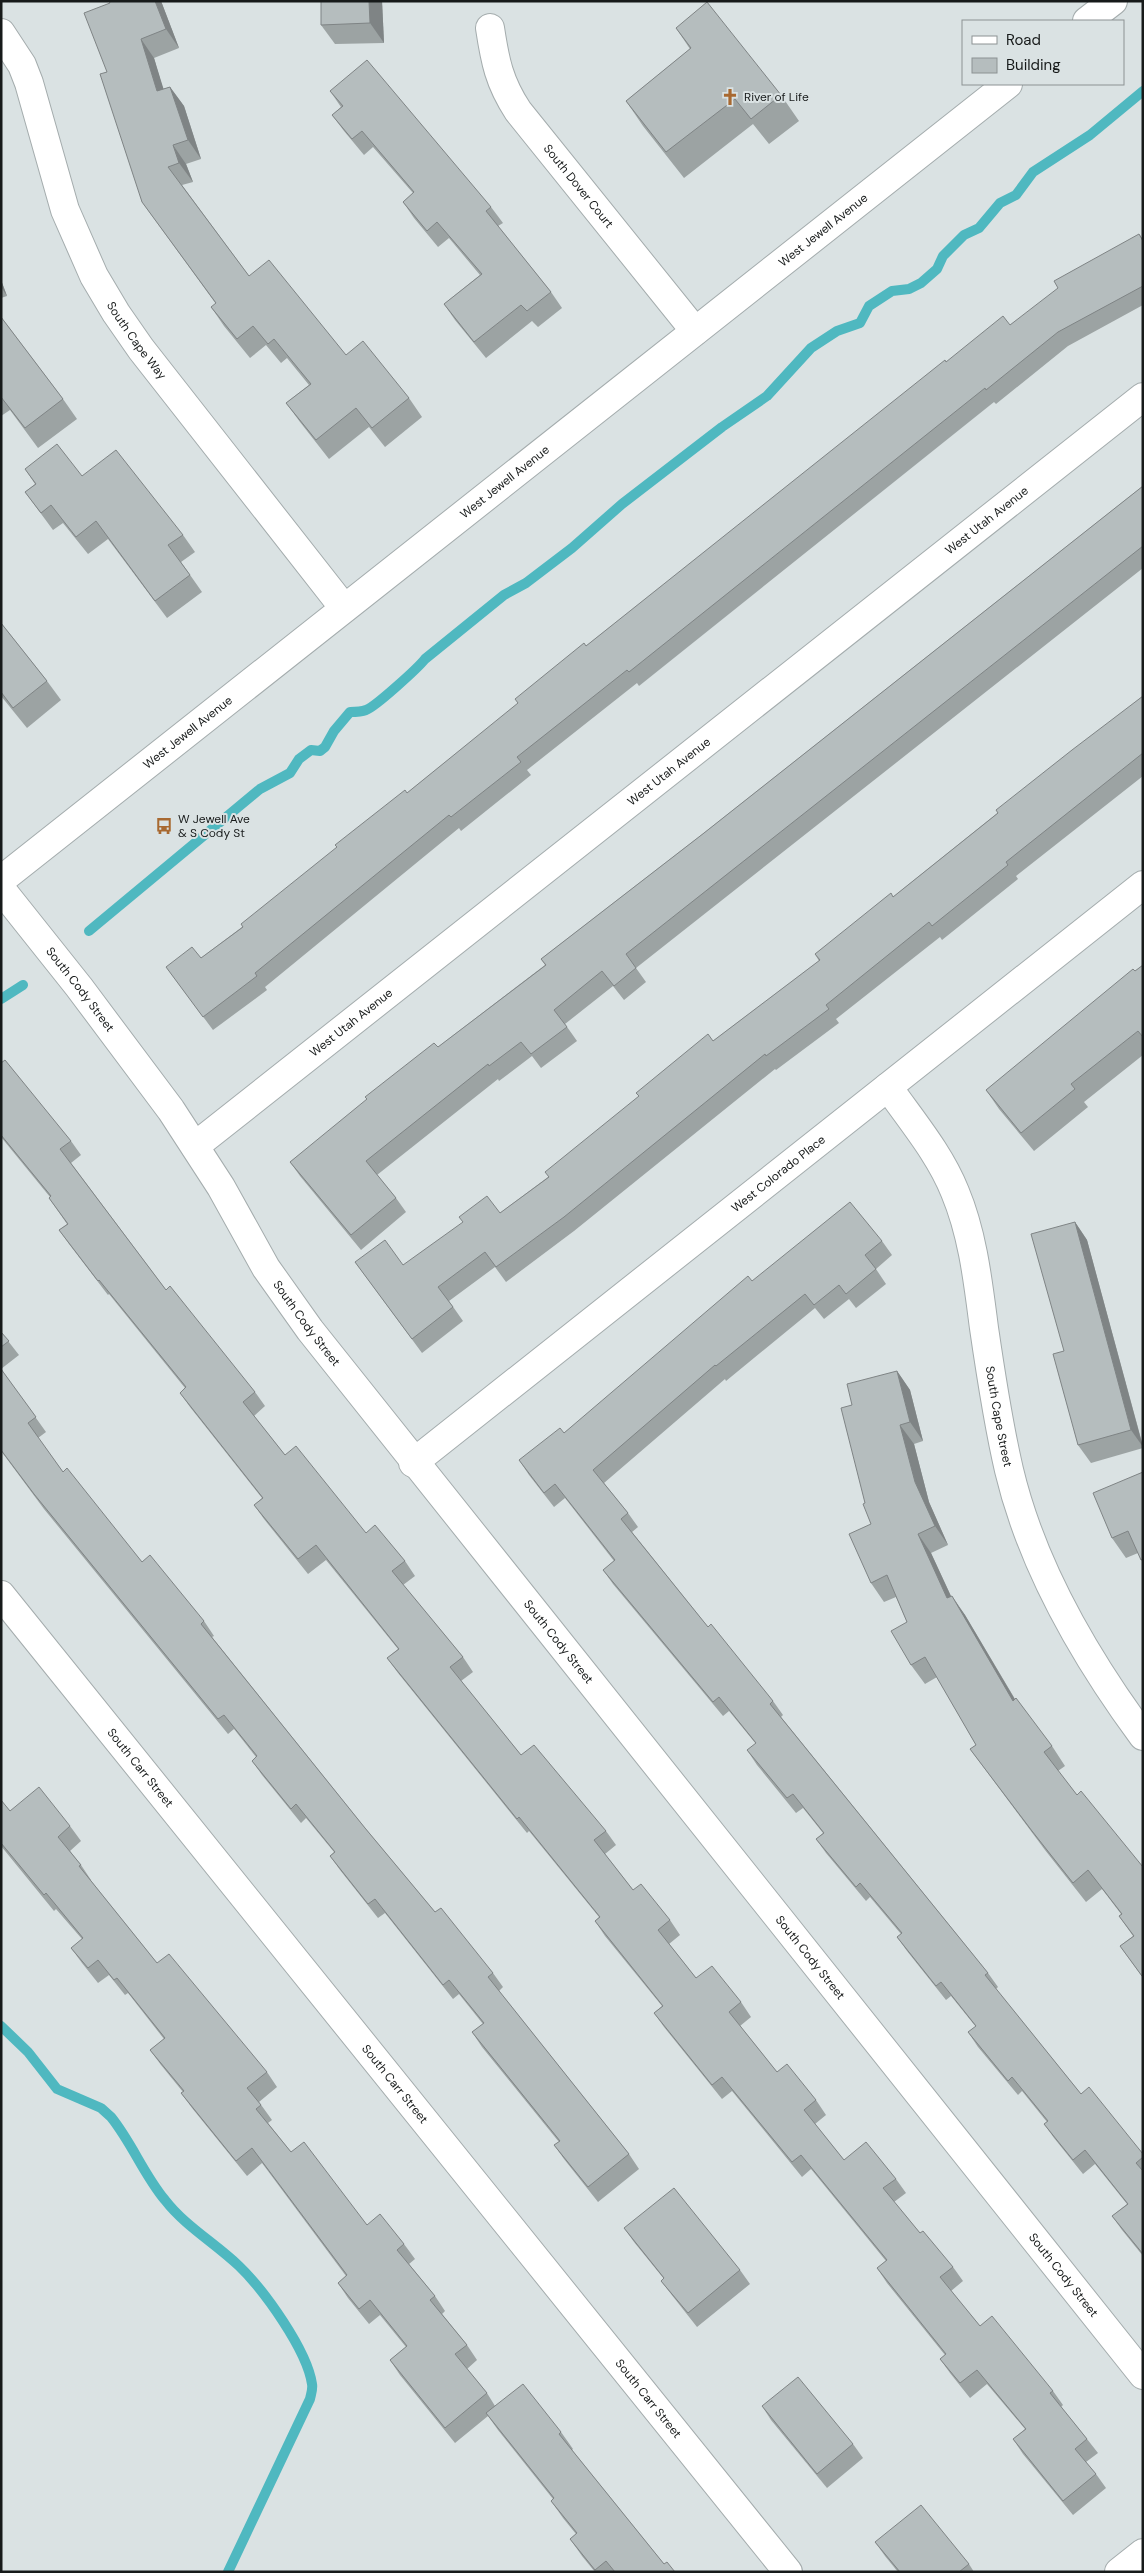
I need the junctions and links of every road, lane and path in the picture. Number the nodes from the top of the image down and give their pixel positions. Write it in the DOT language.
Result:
graph roads {
  1 [pos="1112,1"];
  2 [pos="1088,20"];
  3 [pos="490,28"];
  4 [pos="1,34"];
  5 [pos="1007,85"];
  6 [pos="694,331"];
  7 [pos="1143,397"];
  8 [pos="344,608"];
  9 [pos="1,880"];
  10 [pos="1143,885"];
  11 [pos="1,889"];
  12 [pos="888,1087"];
  13 [pos="195,1146"];
  14 [pos="413,1462"];
  15 [pos="1,1595"];
  16 [pos="1143,1736"];
  17 [pos="1143,2374"];
  18 [pos="1143,2553"];
  19 [pos="788,2572"];
  20 [pos="1120,2572"];
  1 -- 2 [label="street"];
  3 -- 6 [label="street, South Dover Court"];
  4 -- 8 [label="street, South Cape Way"];
  5 -- 6 [label="street, West Jewell Avenue"];
  6 -- 8 [label="street, West Jewell Avenue"];
  7 -- 13 [label="street, West Utah Avenue"];
  8 -- 9 [label="street, West Jewell Avenue"];
  10 -- 12 [label="street, West Colorado Place"];
  11 -- 13 [label="street, South Cody Street"];
  12 -- 14 [label="street, West Colorado Place"];
  12 -- 16 [label="street, South Cape Street"];
  13 -- 14 [label="street, South Cody Street"];
  14 -- 17 [label="street, South Cody Street"];
  15 -- 19 [label="street, South Carr Street"];
  18 -- 20 [label="street"];
}
